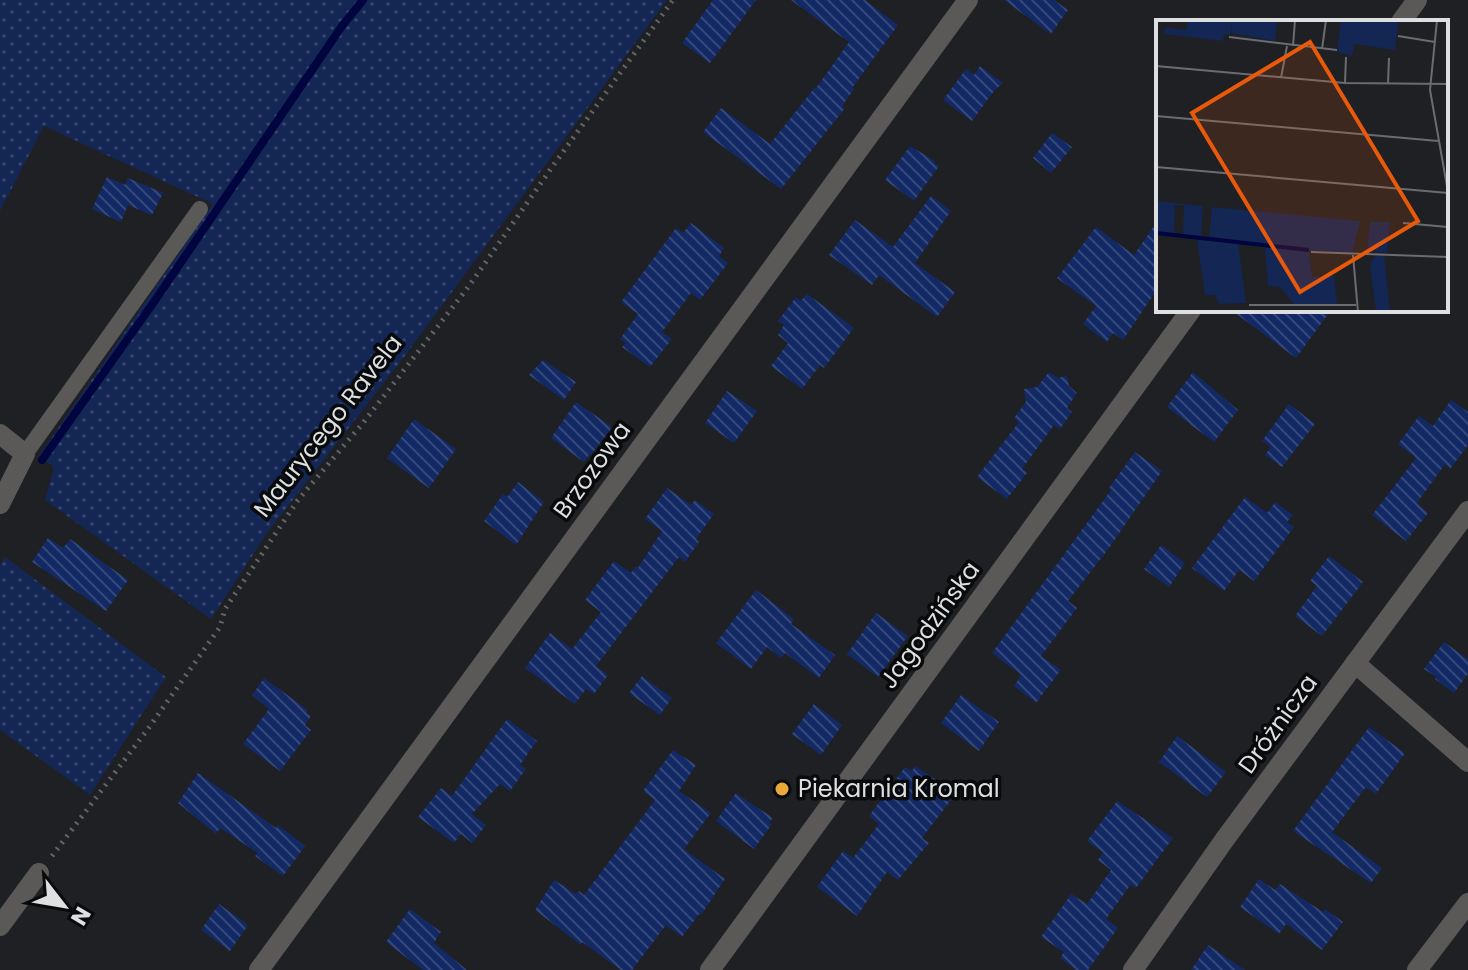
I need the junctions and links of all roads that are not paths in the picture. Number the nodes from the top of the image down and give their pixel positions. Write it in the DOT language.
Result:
graph roads {
  1 [pos="968,0"];
  2 [pos="1417,0"];
  3 [pos="1402,20"];
  4 [pos="200,209"];
  5 [pos="1190,312"];
  6 [pos="0,434"];
  7 [pos="25,454"];
  8 [pos="0,504"];
  9 [pos="1468,511"];
  10 [pos="1355,663"];
  11 [pos="1468,762"];
  12 [pos="39,873"];
  13 [pos="1468,903"];
  14 [pos="0,926"];
  15 [pos="259,970"];
  16 [pos="710,970"];
  17 [pos="1133,970"];
  18 [pos="1417,970"];
  1 -- 15 [label="street, Brzozowa"];
  2 -- 3 [label="street"];
  4 -- 7 [label="lane"];
  5 -- 16 [label="street, Jagodzińska"];
  6 -- 7 [label="street"];
  7 -- 8 [label="street"];
  9 -- 10 [label="street, Dróżnicza"];
  10 -- 11 [label="street"];
  10 -- 17 [label="street, Dróżnicza"];
  12 -- 14 [label="street"];
  13 -- 18 [label="street"];
}
